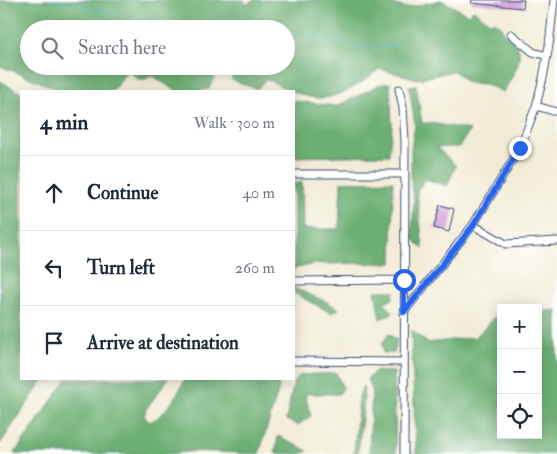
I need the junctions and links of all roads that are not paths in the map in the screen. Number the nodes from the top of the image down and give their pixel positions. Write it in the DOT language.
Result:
graph roads {
  1 [pos="555,2"];
  2 [pos="511,34"];
  3 [pos="547,56"];
  4 [pos="399,89"];
  5 [pos="536,106"];
  6 [pos="557,112"];
  7 [pos="295,174"];
  8 [pos="404,174"];
  9 [pos="473,226"];
  10 [pos="557,241"];
  11 [pos="404,280"];
  12 [pos="295,281"];
  13 [pos="404,312"];
  14 [pos="295,361"];
  15 [pos="404,362"];
  16 [pos="404,454"];
  1 -- 3 [label="lane"];
  2 -- 3 [label="lane"];
  3 -- 5 [label="lane"];
  4 -- 8 [label="lane"];
  5 -- 6 [label="lane"];
  5 -- 9 [label="lane"];
  7 -- 8 [label="lane"];
  8 -- 11 [label="lane"];
  9 -- 10 [label="lane"];
  9 -- 13 [label="lane"];
  11 -- 12 [label="lane"];
  11 -- 13 [label="lane"];
  13 -- 15 [label="lane"];
  14 -- 15 [label="lane"];
  15 -- 16 [label="lane"];
}
